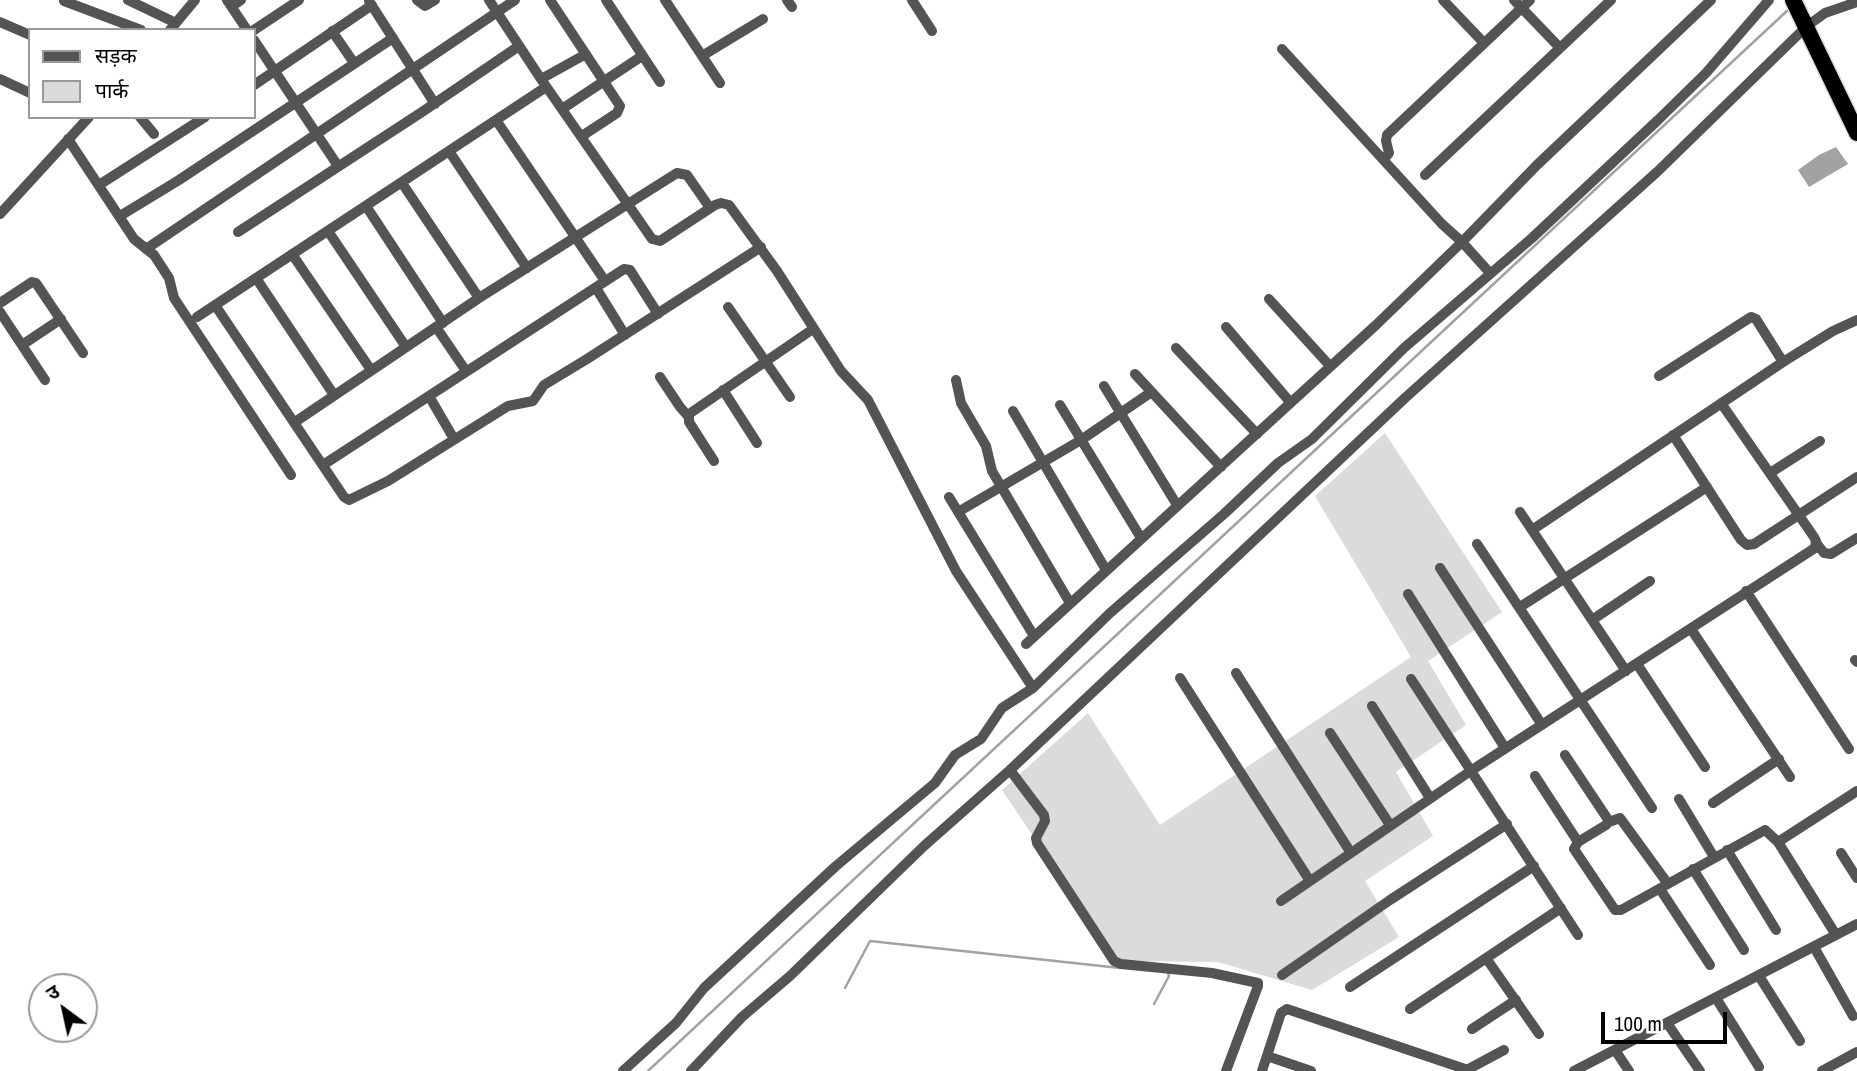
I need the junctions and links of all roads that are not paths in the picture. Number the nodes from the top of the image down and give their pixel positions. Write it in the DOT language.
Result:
graph roads {
  1 [pos="128,0"];
  2 [pos="195,0"];
  3 [pos="241,0"];
  4 [pos="299,0"];
  5 [pos="417,0"];
  6 [pos="435,0"];
  7 [pos="489,0"];
  8 [pos="515,0"];
  9 [pos="551,0"];
  10 [pos="606,0"];
  11 [pos="665,0"];
  12 [pos="912,0"];
  13 [pos="1443,0"];
  14 [pos="1611,0"];
  15 [pos="1711,0"];
  16 [pos="1769,0"];
  17 [pos="1793,0"];
  18 [pos="64,1"];
  19 [pos="1857,2"];
  20 [pos="230,3"];
  21 [pos="370,3"];
  22 [pos="1522,3"];
  23 [pos="497,12"];
  24 [pos="762,19"];
  25 [pos="1804,20"];
  26 [pos="0,22"];
  27 [pos="173,26"];
  28 [pos="137,28"];
  29 [pos="246,28"];
  30 [pos="256,29"];
  31 [pos="932,31"];
  32 [pos="332,32"];
  33 [pos="28,34"];
  34 [pos="393,38"];
  35 [pos="256,43"];
  36 [pos="1484,43"];
  37 [pos="519,46"];
  38 [pos="1560,48"];
  39 [pos="1282,49"];
  40 [pos="586,54"];
  41 [pos="642,56"];
  42 [pos="702,56"];
  43 [pos="354,63"];
  44 [pos="413,71"];
  45 [pos="274,72"];
  46 [pos="0,79"];
  47 [pos="604,82"];
  48 [pos="660,82"];
  49 [pos="544,83"];
  50 [pos="720,83"];
  51 [pos="256,84"];
  52 [pos="28,92"];
  53 [pos="295,103"];
  54 [pos="435,104"];
  55 [pos="562,109"];
  56 [pos="85,119"];
  57 [pos="142,119"];
  58 [pos="202,119"];
  59 [pos="496,120"];
  60 [pos="1857,133"];
  61 [pos="154,134"];
  62 [pos="317,135"];
  63 [pos="582,136"];
  64 [pos="68,139"];
  65 [pos="449,151"];
  66 [pos="1387,157"];
  67 [pos="338,166"];
  68 [pos="1425,175"];
  69 [pos="402,183"];
  70 [pos="99,185"];
  71 [pos="626,203"];
  72 [pos="366,206"];
  73 [pos="710,208"];
  74 [pos="0,214"];
  75 [pos="120,216"];
  76 [pos="328,231"];
  77 [pos="238,232"];
  78 [pos="574,237"];
  79 [pos="1462,242"];
  80 [pos="761,247"];
  81 [pos="146,249"];
  82 [pos="292,254"];
  83 [pos="527,268"];
  84 [pos="1490,273"];
  85 [pos="256,278"];
  86 [pos="600,284"];
  87 [pos="479,298"];
  88 [pos="1269,299"];
  89 [pos="0,303"];
  90 [pos="215,305"];
  91 [pos="728,307"];
  92 [pos="0,312"];
  93 [pos="658,314"];
  94 [pos="197,317"];
  95 [pos="61,319"];
  96 [pos="1857,320"];
  97 [pos="440,325"];
  98 [pos="1226,327"];
  99 [pos="813,329"];
  100 [pos="625,335"];
  101 [pos="22,345"];
  102 [pos="406,347"];
  103 [pos="1176,348"];
  104 [pos="83,353"];
  105 [pos="765,361"];
  106 [pos="1783,362"];
  107 [pos="1330,366"];
  108 [pos="371,370"];
  109 [pos="466,371"];
  110 [pos="1135,374"];
  111 [pos="1659,376"];
  112 [pos="660,377"];
  113 [pos="46,380"];
  114 [pos="956,380"];
  115 [pos="1104,386"];
  116 [pos="723,390"];
  117 [pos="1150,393"];
  118 [pos="334,395"];
  119 [pos="429,396"];
  120 [pos="790,397"];
  121 [pos="1290,402"];
  122 [pos="1721,403"];
  123 [pos="1060,405"];
  124 [pos="1013,411"];
  125 [pos="1121,414"];
  126 [pos="688,416"];
  127 [pos="295,422"];
  128 [pos="1257,434"];
  129 [pos="1673,435"];
  130 [pos="454,439"];
  131 [pos="1081,440"];
  132 [pos="1820,440"];
  133 [pos="757,443"];
  134 [pos="714,461"];
  135 [pos="1043,463"];
  136 [pos="323,465"];
  137 [pos="1221,467"];
  138 [pos="1770,473"];
  139 [pos="291,475"];
  140 [pos="1857,477"];
  141 [pos="1002,487"];
  142 [pos="1707,487"];
  143 [pos="949,497"];
  144 [pos="1177,505"];
  145 [pos="958,512"];
  146 [pos="1520,512"];
  147 [pos="1799,515"];
  148 [pos="1532,530"];
  149 [pos="1141,538"];
  150 [pos="1857,538"];
  151 [pos="1477,544"];
  152 [pos="1816,544"];
  153 [pos="1440,568"];
  154 [pos="1106,570"];
  155 [pos="1563,578"];
  156 [pos="1650,581"];
  157 [pos="1746,591"];
  158 [pos="1408,594"];
  159 [pos="1070,603"];
  160 [pos="1520,607"];
  161 [pos="1592,620"];
  162 [pos="1691,629"];
  163 [pos="1637,664"];
  164 [pos="1626,671"];
  165 [pos="1236,673"];
  166 [pos="1180,678"];
  167 [pos="1411,679"];
  168 [pos="1033,688"];
  169 [pos="1581,699"];
  170 [pos="1372,706"];
  171 [pos="1542,725"];
  172 [pos="1330,733"];
  173 [pos="1506,748"];
  174 [pos="1849,749"];
  175 [pos="1564,755"];
  176 [pos="1779,759"];
  177 [pos="1705,767"];
  178 [pos="1010,770"];
  179 [pos="1472,770"];
  180 [pos="1535,776"];
  181 [pos="1790,777"];
  182 [pos="1857,791"];
  183 [pos="1430,798"];
  184 [pos="1679,799"];
  185 [pos="1713,803"];
  186 [pos="1652,808"];
  187 [pos="1609,822"];
  188 [pos="1507,824"];
  189 [pos="1390,825"];
  190 [pos="1578,842"];
  191 [pos="1778,842"];
  192 [pos="1727,850"];
  193 [pos="1351,853"];
  194 [pos="1841,853"];
  195 [pos="1714,857"];
  196 [pos="1534,866"];
  197 [pos="1693,869"];
  198 [pos="1857,878"];
  199 [pos="1310,881"];
  200 [pos="1664,886"];
  201 [pos="1281,901"];
  202 [pos="1561,908"];
  203 [pos="1857,924"];
  204 [pos="1776,930"];
  205 [pos="1578,935"];
  206 [pos="1836,935"];
  207 [pos="1814,947"];
  208 [pos="1744,950"];
  209 [pos="1486,958"];
  210 [pos="1710,965"];
  211 [pos="1282,975"];
  212 [pos="1759,976"];
  213 [pos="1350,987"];
  214 [pos="1716,998"];
  215 [pos="1516,1000"];
  216 [pos="1410,1009"];
  217 [pos="1853,1016"];
  218 [pos="1667,1023"];
  219 [pos="1472,1029"];
  220 [pos="1539,1034"];
  221 [pos="1800,1041"];
  222 [pos="1504,1050"];
  223 [pos="1615,1050"];
  224 [pos="1857,1052"];
  225 [pos="1267,1056"];
  226 [pos="1759,1067"];
  227 [pos="1467,1070"];
  228 [pos="623,1071"];
  229 [pos="691,1071"];
  230 [pos="1226,1071"];
  231 [pos="1262,1071"];
  232 [pos="1311,1071"];
  233 [pos="1574,1071"];
  234 [pos="1629,1071"];
  235 [pos="1700,1071"];
  236 [pos="1822,1071"];
  1 -- 27 [label="street"];
  2 -- 27 [label="street"];
  3 -- 20 [label="street"];
  4 -- 30 [label="street"];
  5 -- 6 [label="street"];
  7 -- 23 [label="street"];
  8 -- 23 [label="street"];
  9 -- 40 [label="street"];
  10 -- 41 [label="street"];
  11 -- 42 [label="street"];
  12 -- 31 [label="street"];
  13 -- 36 [label="street"];
  14 -- 38 [label="street"];
  15 -- 79 [label="street"];
  16 -- 84 [label="street"];
  17 -- 25 [label="highway"];
  18 -- 28 [label="street"];
  19 -- 25 [label="street"];
  20 -- 29 [label="street"];
  21 -- 32 [label="street"];
  21 -- 34 [label="street"];
  22 -- 36 [label="street"];
  22 -- 38 [label="street"];
  23 -- 37 [label="street"];
  23 -- 44 [label="street"];
  24 -- 42 [label="street"];
  25 -- 60 [label="highway"];
  25 -- 178 [label="street"];
  26 -- 33 [label="street"];
  32 -- 43 [label="street"];
  32 -- 45 [label="street"];
  34 -- 43 [label="street"];
  34 -- 44 [label="street"];
  35 -- 45 [label="street"];
  36 -- 66 [label="street"];
  37 -- 49 [label="street"];
  37 -- 54 [label="street"];
  38 -- 68 [label="street"];
  39 -- 66 [label="street"];
  40 -- 47 [label="street"];
  40 -- 49 [label="street"];
  41 -- 47 [label="street"];
  41 -- 48 [label="street"];
  42 -- 50 [label="street"];
  43 -- 53 [label="street"];
  44 -- 54 [label="street"];
  44 -- 62 [label="street"];
  45 -- 51 [label="street"];
  45 -- 53 [label="street"];
  46 -- 52 [label="street"];
  47 -- 55 [label="street"];
  47 -- 63 [label="street"];
  49 -- 55 [label="street"];
  49 -- 59 [label="street"];
  53 -- 62 [label="street"];
  53 -- 75 [label="street"];
  54 -- 67 [label="street"];
  55 -- 63 [label="street"];
  56 -- 64 [label="street"];
  57 -- 61 [label="street"];
  58 -- 70 [label="street"];
  59 -- 65 [label="street"];
  59 -- 78 [label="street"];
  62 -- 67 [label="street"];
  62 -- 81 [label="street"];
  63 -- 71 [label="street"];
  64 -- 70 [label="street"];
  64 -- 74 [label="street"];
  65 -- 69 [label="street"];
  65 -- 83 [label="street"];
  66 -- 79 [label="street"];
  67 -- 77 [label="street"];
  69 -- 72 [label="street"];
  69 -- 87 [label="street"];
  70 -- 75 [label="street"];
  71 -- 73 [label="street"];
  71 -- 73 [label="street"];
  71 -- 78 [label="street"];
  72 -- 76 [label="street"];
  72 -- 97 [label="street"];
  73 -- 80 [label="street"];
  75 -- 81 [label="street"];
  76 -- 82 [label="street"];
  76 -- 102 [label="street"];
  78 -- 83 [label="street"];
  78 -- 86 [label="street"];
  79 -- 84 [label="street"];
  79 -- 107 [label="street"];
  80 -- 93 [label="street"];
  80 -- 99 [label="street"];
  81 -- 139 [label="street"];
  82 -- 85 [label="street"];
  82 -- 108 [label="street"];
  83 -- 87 [label="street"];
  84 -- 168 [label="street"];
  85 -- 90 [label="street"];
  85 -- 118 [label="street"];
  86 -- 93 [label="street"];
  86 -- 100 [label="street"];
  86 -- 109 [label="street"];
  87 -- 97 [label="street"];
  88 -- 107 [label="street"];
  89 -- 95 [label="street"];
  90 -- 94 [label="street"];
  90 -- 127 [label="street"];
  91 -- 105 [label="street"];
  92 -- 101 [label="street"];
  93 -- 100 [label="street"];
  95 -- 101 [label="street"];
  95 -- 104 [label="street"];
  96 -- 106 [label="street"];
  97 -- 102 [label="street"];
  97 -- 109 [label="street"];
  98 -- 121 [label="street"];
  99 -- 105 [label="street"];
  99 -- 168 [label="street"];
  100 -- 130 [label="street"];
  101 -- 113 [label="street"];
  102 -- 108 [label="street"];
  103 -- 128 [label="street"];
  105 -- 116 [label="street"];
  105 -- 120 [label="street"];
  106 -- 111 [label="street"];
  106 -- 122 [label="street"];
  107 -- 121 [label="street"];
  108 -- 118 [label="street"];
  109 -- 119 [label="street"];
  110 -- 117 [label="street"];
  112 -- 126 [label="street"];
  114 -- 141 [label="street"];
  115 -- 125 [label="street"];
  116 -- 126 [label="street"];
  116 -- 133 [label="street"];
  117 -- 125 [label="street"];
  117 -- 137 [label="street"];
  118 -- 127 [label="street"];
  119 -- 130 [label="street"];
  119 -- 136 [label="street"];
  121 -- 128 [label="street"];
  122 -- 129 [label="street"];
  122 -- 138 [label="street"];
  123 -- 131 [label="street"];
  124 -- 135 [label="street"];
  125 -- 131 [label="street"];
  125 -- 144 [label="street"];
  126 -- 134 [label="street"];
  127 -- 136 [label="street"];
  128 -- 137 [label="street"];
  129 -- 142 [label="street"];
  129 -- 148 [label="street"];
  130 -- 136 [label="street"];
  131 -- 135 [label="street"];
  131 -- 149 [label="street"];
  132 -- 138 [label="street"];
  135 -- 141 [label="street"];
  135 -- 154 [label="street"];
  137 -- 144 [label="street"];
  138 -- 147 [label="street"];
  140 -- 147 [label="street"];
  141 -- 145 [label="street"];
  141 -- 159 [label="street"];
  142 -- 147 [label="street"];
  142 -- 155 [label="street"];
  143 -- 145 [label="street"];
  144 -- 149 [label="street"];
  145 -- 159 [label="street"];
  146 -- 148 [label="street"];
  147 -- 152 [label="street"];
  148 -- 155 [label="street"];
  149 -- 154 [label="street"];
  150 -- 152 [label="street"];
  151 -- 160 [label="street"];
  152 -- 157 [label="street"];
  153 -- 171 [label="street"];
  154 -- 159 [label="street"];
  155 -- 160 [label="street"];
  155 -- 161 [label="street"];
  156 -- 161 [label="street"];
  157 -- 162 [label="street"];
  157 -- 174 [label="street"];
  158 -- 173 [label="street"];
  160 -- 169 [label="street"];
  161 -- 164 [label="street"];
  162 -- 163 [label="street"];
  162 -- 176 [label="street"];
  163 -- 164 [label="street"];
  163 -- 177 [label="street"];
  164 -- 169 [label="street"];
  165 -- 193 [label="street"];
  166 -- 199 [label="street"];
  167 -- 179 [label="street"];
  168 -- 228 [label="street"];
  169 -- 171 [label="street"];
  169 -- 186 [label="street"];
  170 -- 183 [label="street"];
  171 -- 173 [label="street"];
  172 -- 189 [label="street"];
  173 -- 179 [label="street"];
  175 -- 187 [label="street"];
  176 -- 181 [label="street"];
  176 -- 185 [label="street"];
  178 -- 229 [label="street"];
  178 -- 230 [label="street"];
  179 -- 183 [label="street"];
  179 -- 188 [label="street"];
  180 -- 190 [label="street"];
  182 -- 191 [label="street"];
  183 -- 189 [label="street"];
  184 -- 195 [label="street"];
  187 -- 190 [label="street"];
  187 -- 200 [label="street"];
  188 -- 196 [label="street"];
  188 -- 211 [label="street"];
  189 -- 193 [label="street"];
  190 -- 200 [label="street"];
  191 -- 192 [label="street"];
  191 -- 206 [label="street"];
  192 -- 195 [label="street"];
  192 -- 204 [label="street"];
  193 -- 199 [label="street"];
  194 -- 198 [label="street"];
  195 -- 197 [label="street"];
  196 -- 202 [label="street"];
  196 -- 213 [label="street"];
  197 -- 200 [label="street"];
  197 -- 208 [label="street"];
  199 -- 201 [label="street"];
  200 -- 210 [label="street"];
  202 -- 205 [label="street"];
  202 -- 209 [label="street"];
  203 -- 206 [label="street"];
  206 -- 207 [label="street"];
  207 -- 212 [label="street"];
  207 -- 217 [label="street"];
  209 -- 215 [label="street"];
  209 -- 216 [label="street"];
  212 -- 214 [label="street"];
  212 -- 221 [label="street"];
  214 -- 218 [label="street"];
  214 -- 226 [label="street"];
  215 -- 219 [label="street"];
  215 -- 220 [label="street"];
  218 -- 223 [label="street"];
  218 -- 235 [label="street"];
  222 -- 227 [label="street"];
  223 -- 233 [label="street"];
  223 -- 234 [label="street"];
  224 -- 236 [label="street"];
  225 -- 227 [label="street"];
  225 -- 231 [label="street"];
  225 -- 232 [label="street"];
}
